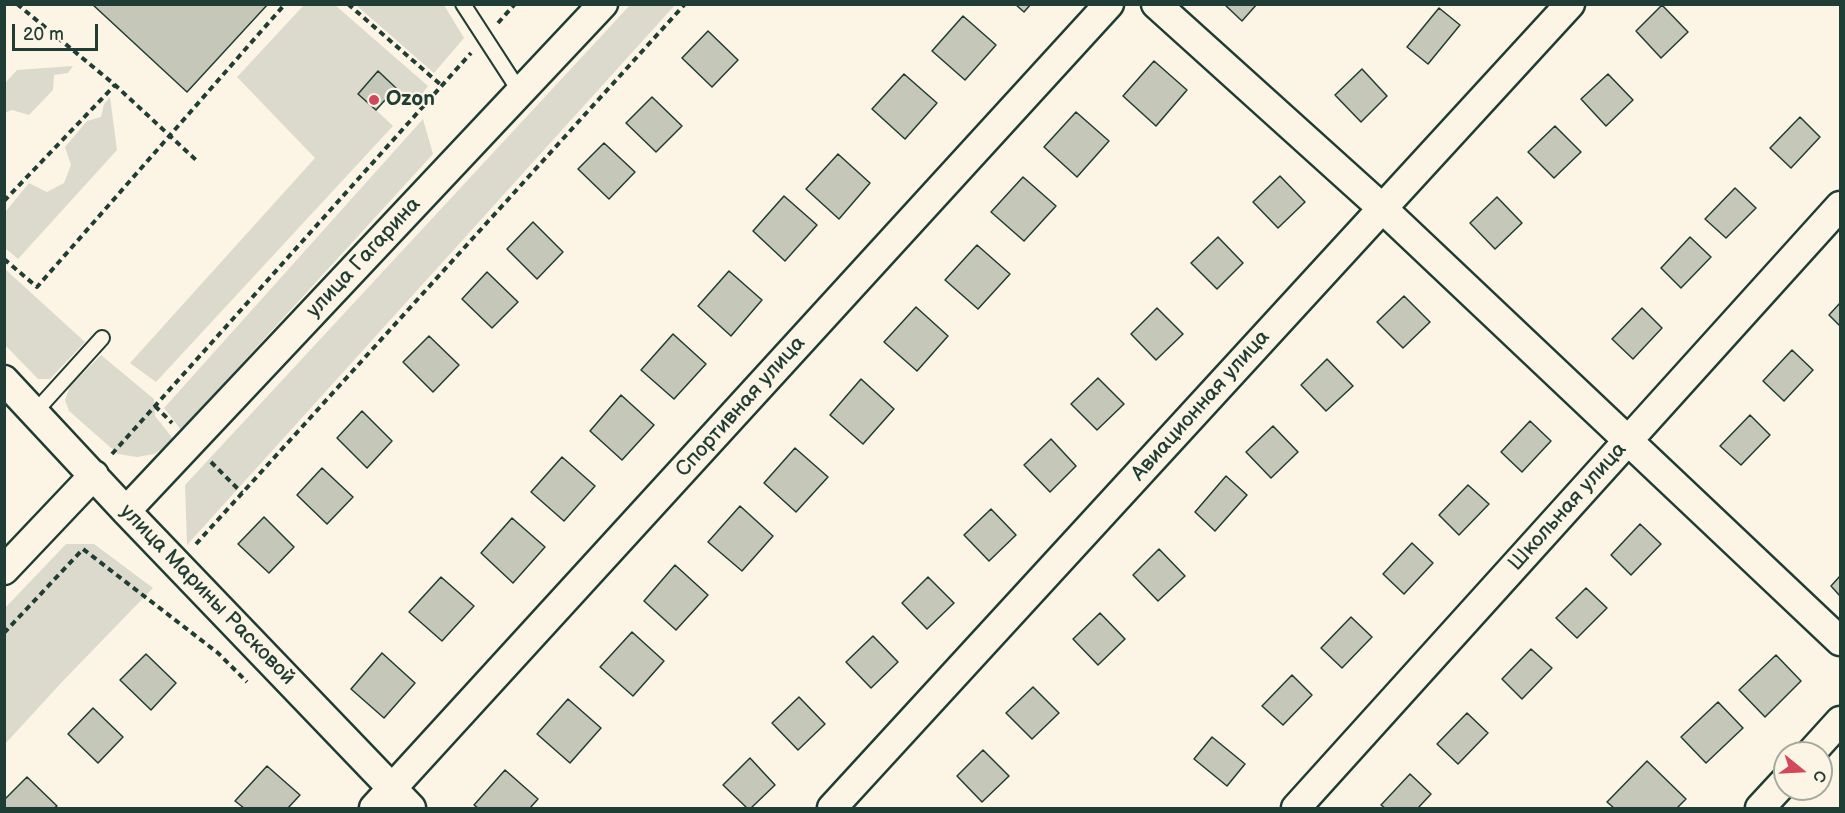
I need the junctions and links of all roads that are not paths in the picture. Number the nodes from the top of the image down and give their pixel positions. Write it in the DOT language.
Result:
graph roads {
  1 [pos="463,4"];
  2 [pos="603,4"];
  3 [pos="1109,4"];
  4 [pos="1156,4"];
  5 [pos="1570,4"];
  6 [pos="520,92"];
  7 [pos="1840,206"];
  8 [pos="1382,208"];
  9 [pos="102,338"];
  10 [pos="4,380"];
  11 [pos="34,412"];
  12 [pos="1629,440"];
  13 [pos="94,475"];
  14 [pos="126,511"];
  15 [pos="4,570"];
  16 [pos="1840,641"];
  17 [pos="1840,721"];
  18 [pos="1822,741"];
  19 [pos="1773,794"];
  20 [pos="392,802"];
  21 [pos="832,808"];
  22 [pos="1296,808"];
  23 [pos="1760,808"];
  1 -- 6 [label="lane"];
  2 -- 6 [label="street, улица Гагарина"];
  3 -- 20 [label="street, Спортивная улица"];
  4 -- 8 [label="street"];
  5 -- 8 [label="street, Авиационная улица"];
  6 -- 14 [label="street, улица Гагарина"];
  7 -- 12 [label="street, Школьная улица"];
  8 -- 12 [label="street"];
  8 -- 21 [label="street, Авиационная улица"];
  9 -- 11 [label="lane"];
  10 -- 11 [label="street, улица Марины Расковой"];
  11 -- 13 [label="street, улица Марины Расковой"];
  12 -- 16 [label="street"];
  12 -- 22 [label="street, Школьная улица"];
  13 -- 14 [label="street, улица Марины Расковой"];
  13 -- 15 [label="street"];
  14 -- 20 [label="street, улица Марины Расковой"];
  17 -- 18 [label="street"];
  19 -- 23 [label="street"];
}
